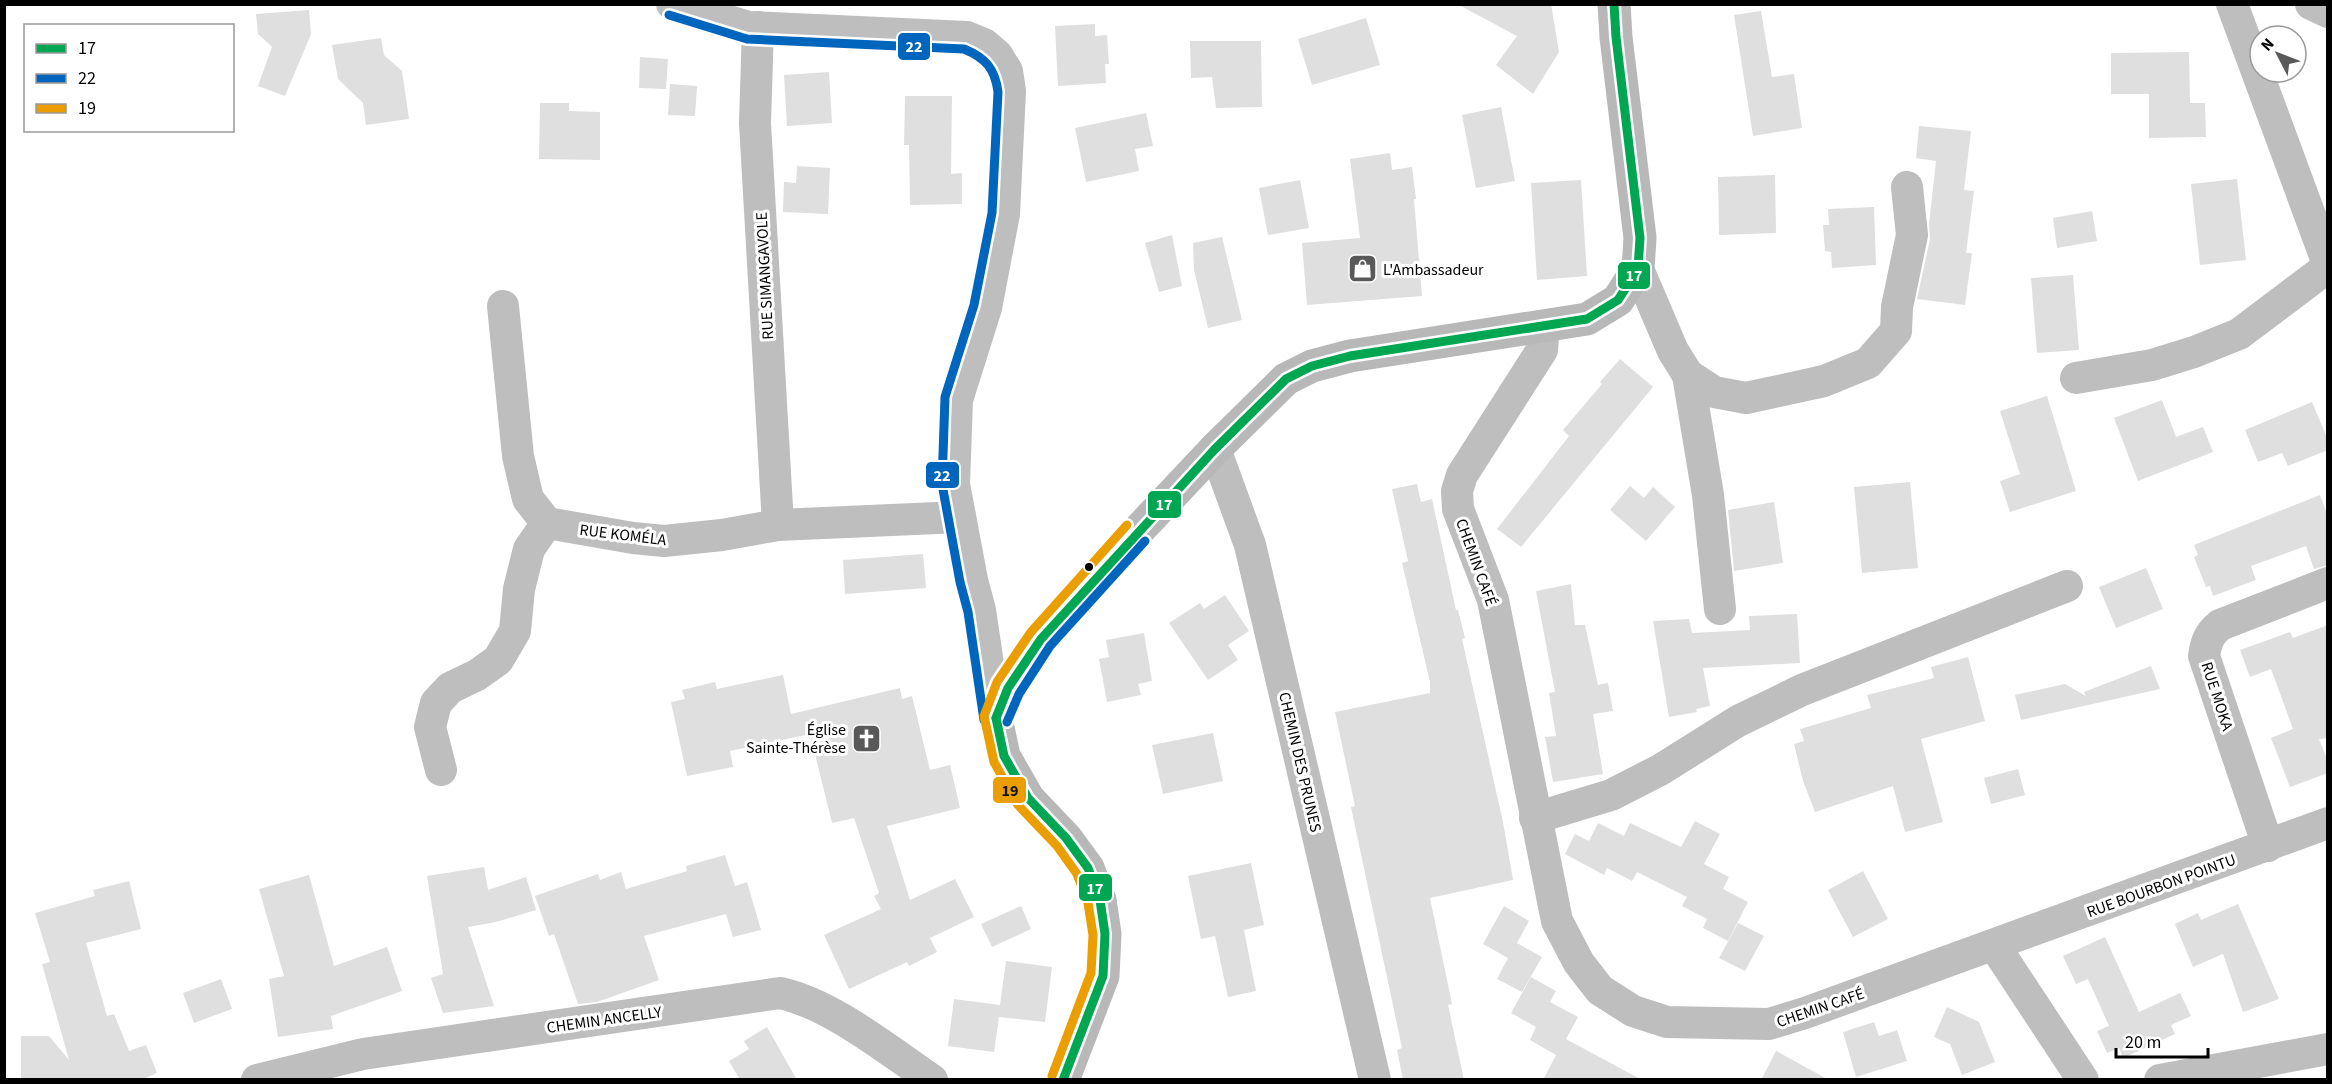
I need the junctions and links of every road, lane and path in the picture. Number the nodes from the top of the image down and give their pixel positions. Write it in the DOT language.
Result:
graph roads {
  1 [pos="672,4"];
  2 [pos="1614,4"];
  3 [pos="2232,4"];
  4 [pos="2311,4"];
  5 [pos="2328,12"];
  6 [pos="825,18"];
  7 [pos="758,27"];
  8 [pos="1907,187"];
  9 [pos="2328,265"];
  10 [pos="1638,269"];
  11 [pos="503,306"];
  12 [pos="1544,326"];
  13 [pos="1688,375"];
  14 [pos="2076,378"];
  15 [pos="1215,448"];
  16 [pos="960,517"];
  17 [pos="547,524"];
  18 [pos="778,525"];
  19 [pos="2328,583"];
  20 [pos="2067,586"];
  21 [pos="1720,609"];
  22 [pos="996,718"];
  23 [pos="441,770"];
  24 [pos="1535,818"];
  25 [pos="2328,823"];
  26 [pos="2268,846"];
  27 [pos="1994,945"];
  28 [pos="2328,1049"];
  29 [pos="257,1080"];
  30 [pos="932,1080"];
  31 [pos="1062,1080"];
  32 [pos="1375,1080"];
  33 [pos="2084,1080"];
  34 [pos="2160,1080"];
  1 -- 7 [label="street"];
  2 -- 10 [label="main road"];
  3 -- 9 [label="street"];
  4 -- 5 [label="street"];
  6 -- 7 [label="street"];
  6 -- 16 [label="street"];
  7 -- 18 [label="street, RUE SIMANGAVOLE"];
  8 -- 13 [label="street"];
  9 -- 14 [label="street"];
  10 -- 12 [label="main road"];
  10 -- 13 [label="street"];
  11 -- 17 [label="street"];
  12 -- 15 [label="main road"];
  12 -- 24 [label="street, CHEMIN CAFÉ"];
  13 -- 21 [label="street"];
  15 -- 22 [label="main road"];
  15 -- 32 [label="street, CHEMIN DES PRUNES"];
  16 -- 18 [label="street, RUE KOMÉLA"];
  16 -- 22 [label="street"];
  17 -- 18 [label="street, RUE KOMÉLA"];
  17 -- 23 [label="street"];
  19 -- 26 [label="street, RUE MOKA"];
  20 -- 24 [label="street"];
  22 -- 31 [label="main road"];
  24 -- 27 [label="street, CHEMIN CAFÉ"];
  25 -- 26 [label="street, RUE BOURBON POINTU"];
  26 -- 27 [label="street, RUE BOURBON POINTU"];
  27 -- 33 [label="street"];
  28 -- 34 [label="street"];
  29 -- 30 [label="street, CHEMIN ANCELLY"];
}
